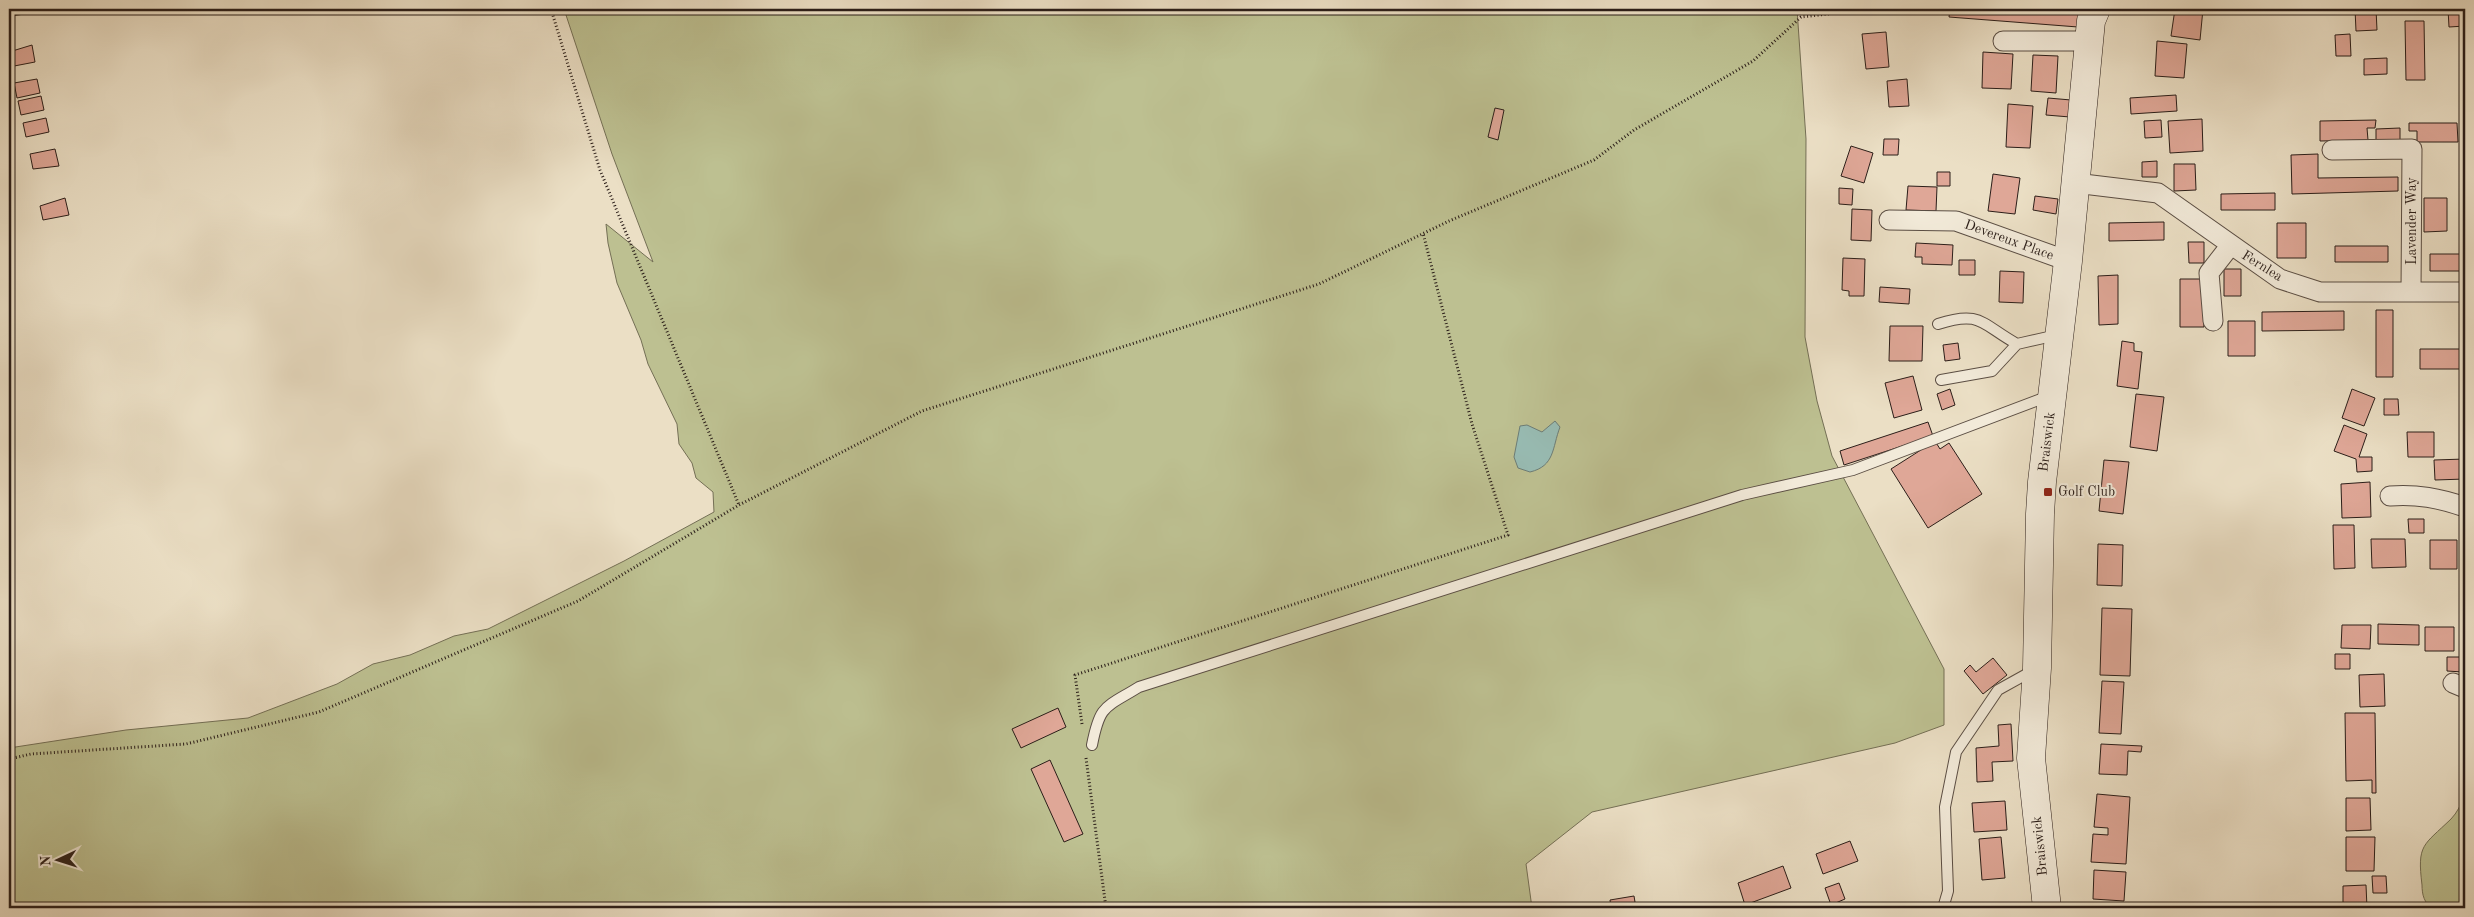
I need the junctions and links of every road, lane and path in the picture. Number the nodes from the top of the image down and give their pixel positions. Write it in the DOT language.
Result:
graph roads {
  1 [pos="552,9"];
  2 [pos="1872,9"];
  3 [pos="2096,9"];
  4 [pos="2003,40"];
  5 [pos="2089,41"];
  6 [pos="2332,150"];
  7 [pos="2076,183"];
  8 [pos="1890,220"];
  9 [pos="1422,233"];
  10 [pos="2230,246"];
  11 [pos="2068,261"];
  12 [pos="2411,292"];
  13 [pos="2465,292"];
  14 [pos="2213,321"];
  15 [pos="1938,324"];
  16 [pos="2058,335"];
  17 [pos="2017,344"];
  18 [pos="1941,380"];
  19 [pos="2052,394"];
  20 [pos="2390,496"];
  21 [pos="738,505"];
  22 [pos="2465,507"];
  23 [pos="2037,668"];
  24 [pos="1083,733"];
  25 [pos="1089,749"];
  26 [pos="9,759"];
  27 [pos="1106,908"];
  28 [pos="1943,908"];
  29 [pos="2047,908"];
  1 -- 21 [label="path"];
  2 -- 9 [label="path"];
  3 -- 5 [label="main road, Braiswick"];
  4 -- 5 [label="street"];
  5 -- 7 [label="main road, Braiswick"];
  6 -- 12 [label="street, Lavender Way"];
  7 -- 10 [label="street, Fernlea"];
  7 -- 11 [label="main road, Braiswick"];
  8 -- 11 [label="street, Devereux Place"];
  9 -- 21 [label="path"];
  9 -- 24 [label="path"];
  10 -- 12 [label="street, Fernlea"];
  10 -- 14 [label="street"];
  11 -- 16 [label="main road, Braiswick"];
  12 -- 13 [label="street, Fernlea"];
  15 -- 17 [label="lane"];
  16 -- 17 [label="lane"];
  16 -- 19 [label="main road, Braiswick"];
  17 -- 18 [label="lane"];
  19 -- 23 [label="main road, Braiswick"];
  19 -- 25 [label="lane"];
  20 -- 22 [label="street"];
  21 -- 26 [label="path"];
  23 -- 28 [label="lane"];
  23 -- 29 [label="main road, Braiswick"];
  25 -- 27 [label="path"];
}
